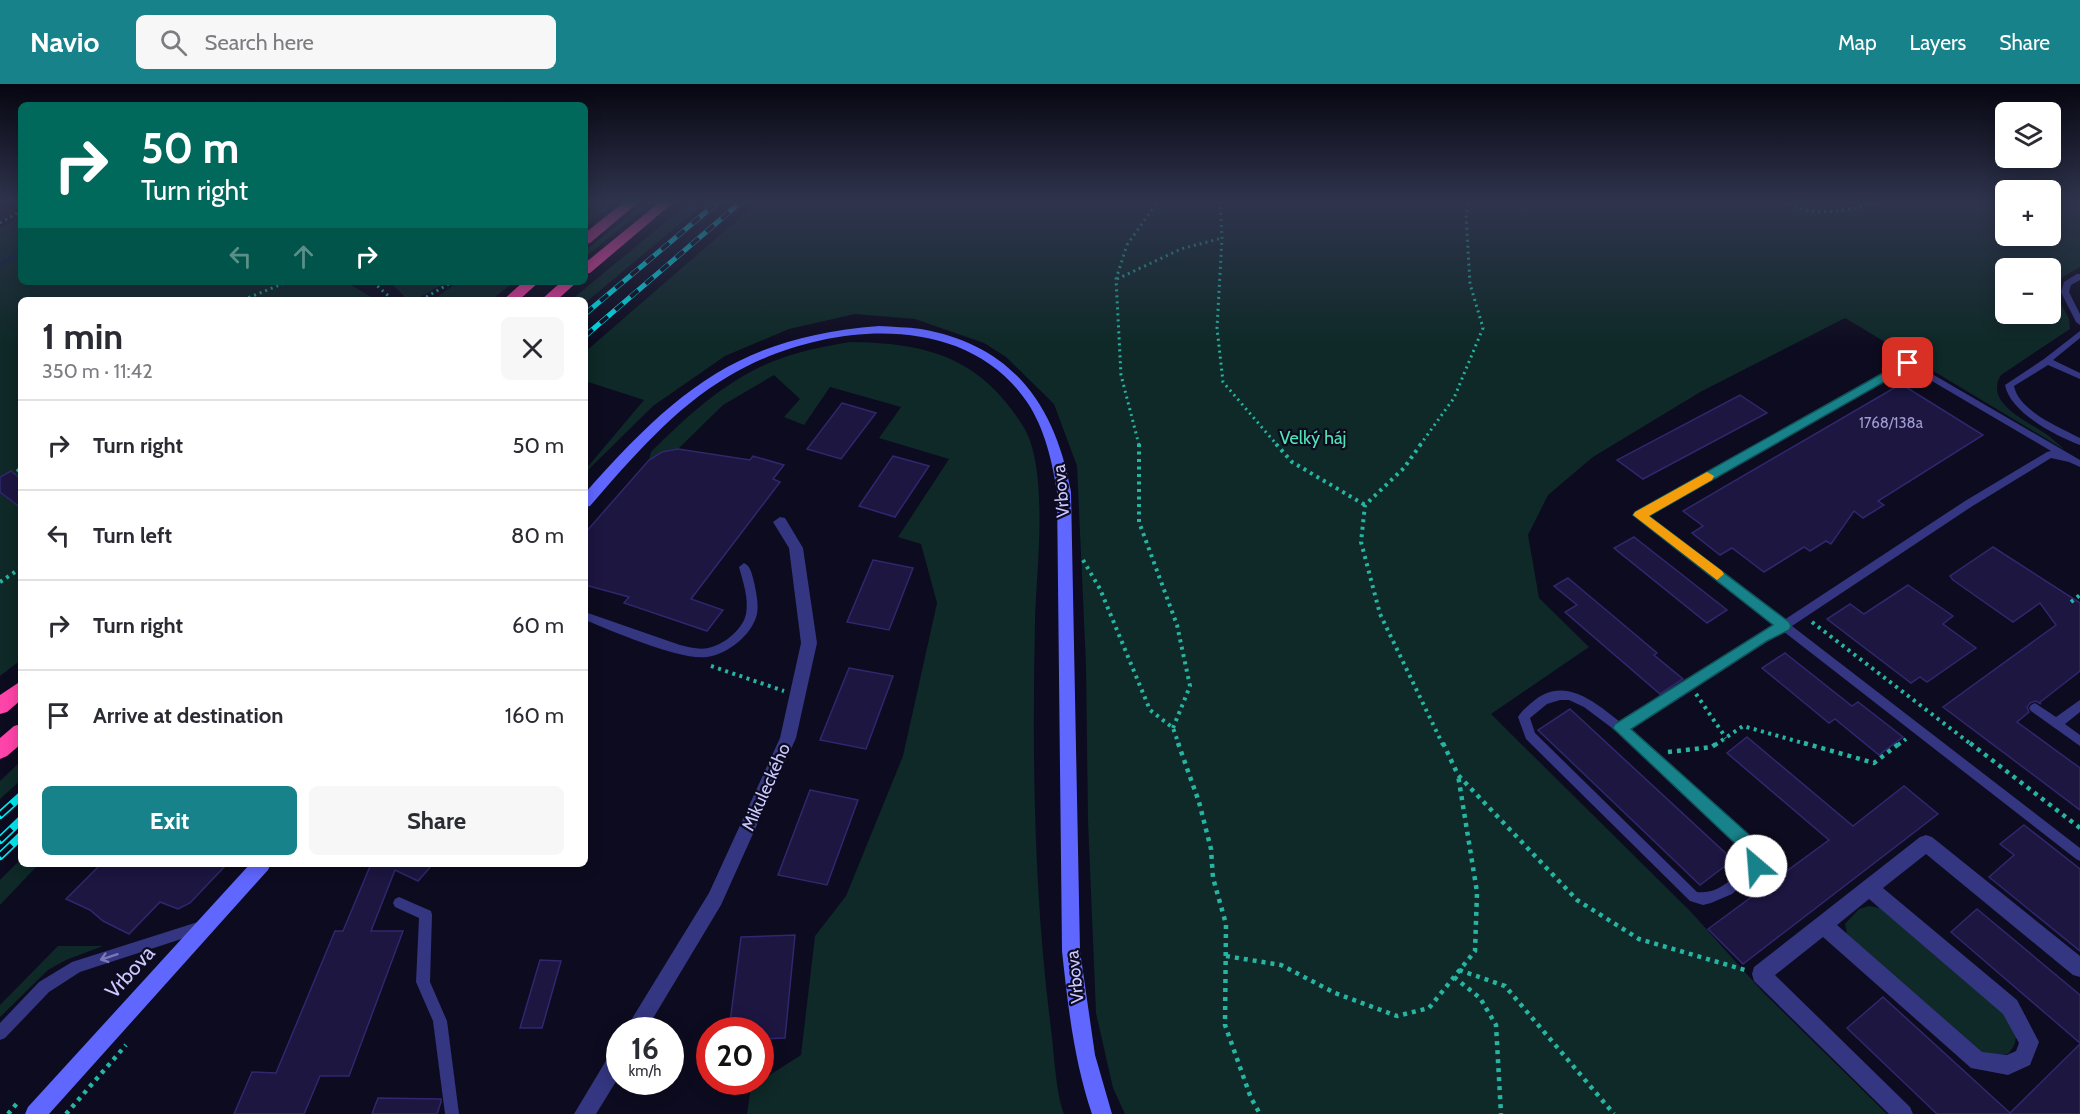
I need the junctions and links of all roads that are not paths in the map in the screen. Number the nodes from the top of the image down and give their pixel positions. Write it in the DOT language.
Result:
graph roads {
  1 [pos="610,249"];
  2 [pos="588,268"];
  3 [pos="2080,276"];
  4 [pos="528,285"];
  5 [pos="566,285"];
  6 [pos="514,297"];
  7 [pos="552,297"];
  8 [pos="2080,322"];
  9 [pos="2080,334"];
  10 [pos="2047,361"];
  11 [pos="2080,376"];
  12 [pos="2080,442"];
  13 [pos="2076,462"];
  14 [pos="588,499"];
  15 [pos="780,522"];
  16 [pos="744,567"];
  17 [pos="588,617"];
  18 [pos="1784,626"];
  19 [pos="18,691"];
  20 [pos="2080,705"];
  21 [pos="0,706"];
  22 [pos="2035,708"];
  23 [pos="2056,724"];
  24 [pos="1620,728"];
  25 [pos="18,735"];
  26 [pos="2080,741"];
  27 [pos="0,750"];
  28 [pos="2080,855"];
  29 [pos="259,867"];
  30 [pos="1868,887"];
  31 [pos="399,903"];
  32 [pos="1822,924"];
  33 [pos="204,926"];
  34 [pos="2080,968"];
  35 [pos="643,1017"];
  36 [pos="0,1033"];
  37 [pos="606,1079"];
  38 [pos="35,1114"];
  39 [pos="452,1114"];
  40 [pos="584,1114"];
  41 [pos="1102,1114"];
  42 [pos="1903,1114"];
  1 -- 2 [label="highway"];
  3 -- 8 [label="lane"];
  4 -- 6 [label="highway"];
  5 -- 7 [label="highway"];
  9 -- 10 [label="lane"];
  10 -- 11 [label="lane"];
  10 -- 12 [label="lane"];
  13 -- 18 [label="lane"];
  13 -- 18 [label="lane"];
  14 -- 41 [label="main road, Vrbova"];
  15 -- 35 [label="street, Mikuleckého"];
  16 -- 17 [label="lane"];
  18 -- 24 [label="lane"];
  18 -- 28 [label="lane"];
  19 -- 21 [label="highway"];
  20 -- 23 [label="lane"];
  22 -- 23 [label="lane"];
  23 -- 26 [label="lane"];
  24 -- 24 [label="lane"];
  25 -- 27 [label="highway"];
  29 -- 33 [label="main road, Vrbova"];
  30 -- 32 [label="street"];
  30 -- 32 [label="street"];
  30 -- 34 [label="street"];
  31 -- 39 [label="lane"];
  32 -- 42 [label="street"];
  33 -- 36 [label="lane, one-way"];
  33 -- 38 [label="main road, Vrbova"];
  37 -- 40 [label="street"];
}
